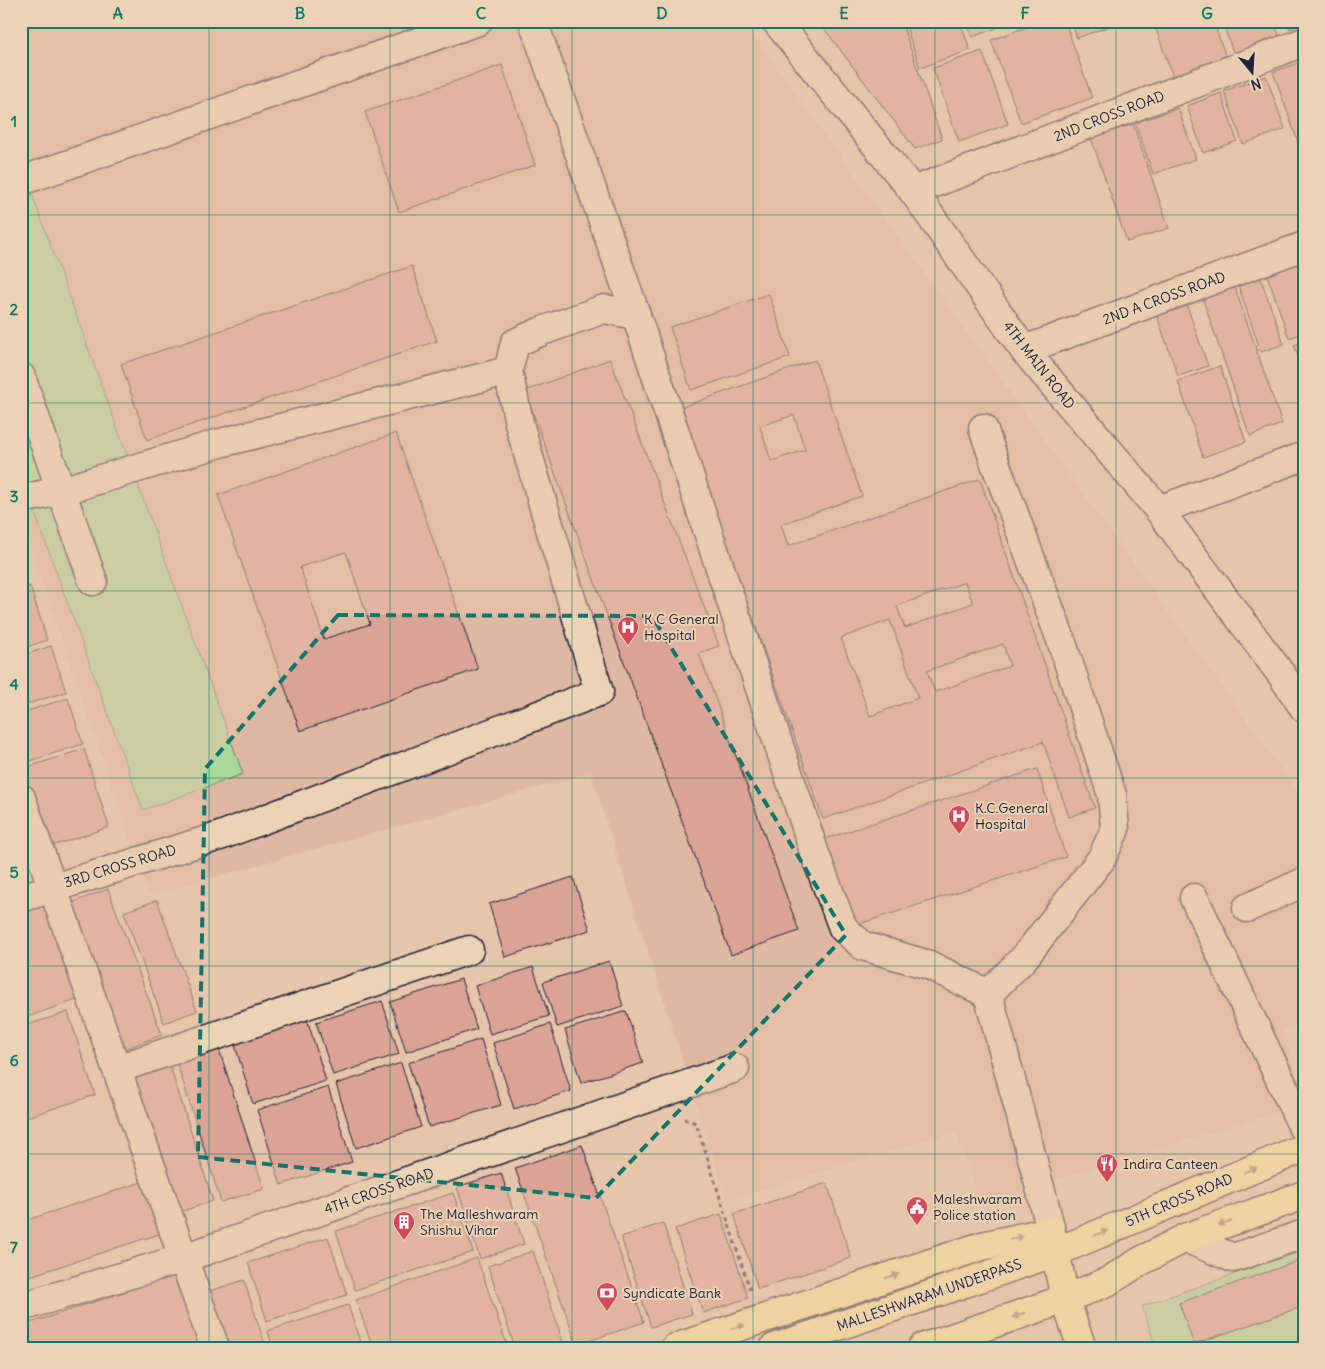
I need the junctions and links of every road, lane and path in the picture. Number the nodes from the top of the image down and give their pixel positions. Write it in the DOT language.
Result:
graph roads {
  1 [pos="478,21"];
  2 [pos="533,21"];
  3 [pos="783,23"];
  4 [pos="1304,42"];
  5 [pos="21,181"];
  6 [pos="913,191"];
  7 [pos="1304,246"];
  8 [pos="636,315"];
  9 [pos="1024,350"];
  10 [pos="508,370"];
  11 [pos="21,377"];
  12 [pos="984,428"];
  13 [pos="1304,456"];
  14 [pos="61,491"];
  15 [pos="21,499"];
  16 [pos="1159,510"];
  17 [pos="93,581"];
  18 [pos="1292,670"];
  19 [pos="1304,708"];
  20 [pos="21,798"];
  21 [pos="1304,882"];
  22 [pos="53,887"];
  23 [pos="21,898"];
  24 [pos="1194,898"];
  25 [pos="1247,908"];
  26 [pos="469,950"];
  27 [pos="988,994"];
  28 [pos="736,1068"];
  29 [pos="117,1069"];
  30 [pos="677,1117"];
  31 [pos="1304,1130"];
  32 [pos="1304,1149"];
  33 [pos="1304,1195"];
  34 [pos="1304,1234"];
  35 [pos="1185,1238"];
  36 [pos="1053,1242"];
  37 [pos="184,1258"];
  38 [pos="1065,1299"];
  39 [pos="21,1307"];
  40 [pos="760,1320"];
  41 [pos="215,1348"];
  42 [pos="675,1348"];
  43 [pos="774,1348"];
  44 [pos="922,1348"];
  45 [pos="1082,1348"];
  1 -- 5 [label="street"];
  2 -- 8 [label="street"];
  3 -- 6 [label="street, 4TH MAIN ROAD"];
  4 -- 6 [label="street, 2ND CROSS ROAD"];
  6 -- 9 [label="street, 4TH MAIN ROAD"];
  7 -- 9 [label="street, 2ND A CROSS ROAD"];
  8 -- 10 [label="street"];
  8 -- 27 [label="street"];
  9 -- 16 [label="street, 4TH MAIN ROAD"];
  10 -- 14 [label="street"];
  10 -- 22 [label="street, 3RD CROSS ROAD"];
  11 -- 14 [label="street"];
  12 -- 27 [label="street"];
  13 -- 16 [label="street"];
  14 -- 15 [label="street"];
  14 -- 17 [label="street"];
  16 -- 18 [label="street, 4TH MAIN ROAD"];
  18 -- 19 [label="street, 4TH MAIN ROAD"];
  20 -- 22 [label="street"];
  21 -- 25 [label="street"];
  22 -- 23 [label="street, 3RD CROSS ROAD"];
  22 -- 29 [label="street"];
  24 -- 31 [label="street"];
  26 -- 29 [label="street"];
  27 -- 36 [label="street"];
  28 -- 37 [label="street, 4TH CROSS ROAD"];
  29 -- 37 [label="street"];
  30 -- 40 [label="path"];
  36 -- 32 [label="main road, 5TH CROSS ROAD, one-way"];
  33 -- 35 [label="main road, one-way"];
  34 -- 35 [label="street"];
  35 -- 38 [label="main road"];
  36 -- 38 [label="main road"];
  40 -- 36 [label="main road, one-way"];
  36 -- 43 [label="main road, MALLESHWARAM UNDERPASS"];
  37 -- 39 [label="street, 4TH CROSS ROAD"];
  37 -- 41 [label="street"];
  38 -- 44 [label="main road, one-way"];
  38 -- 45 [label="main road"];
  42 -- 40 [label="main road, one-way"];
}
